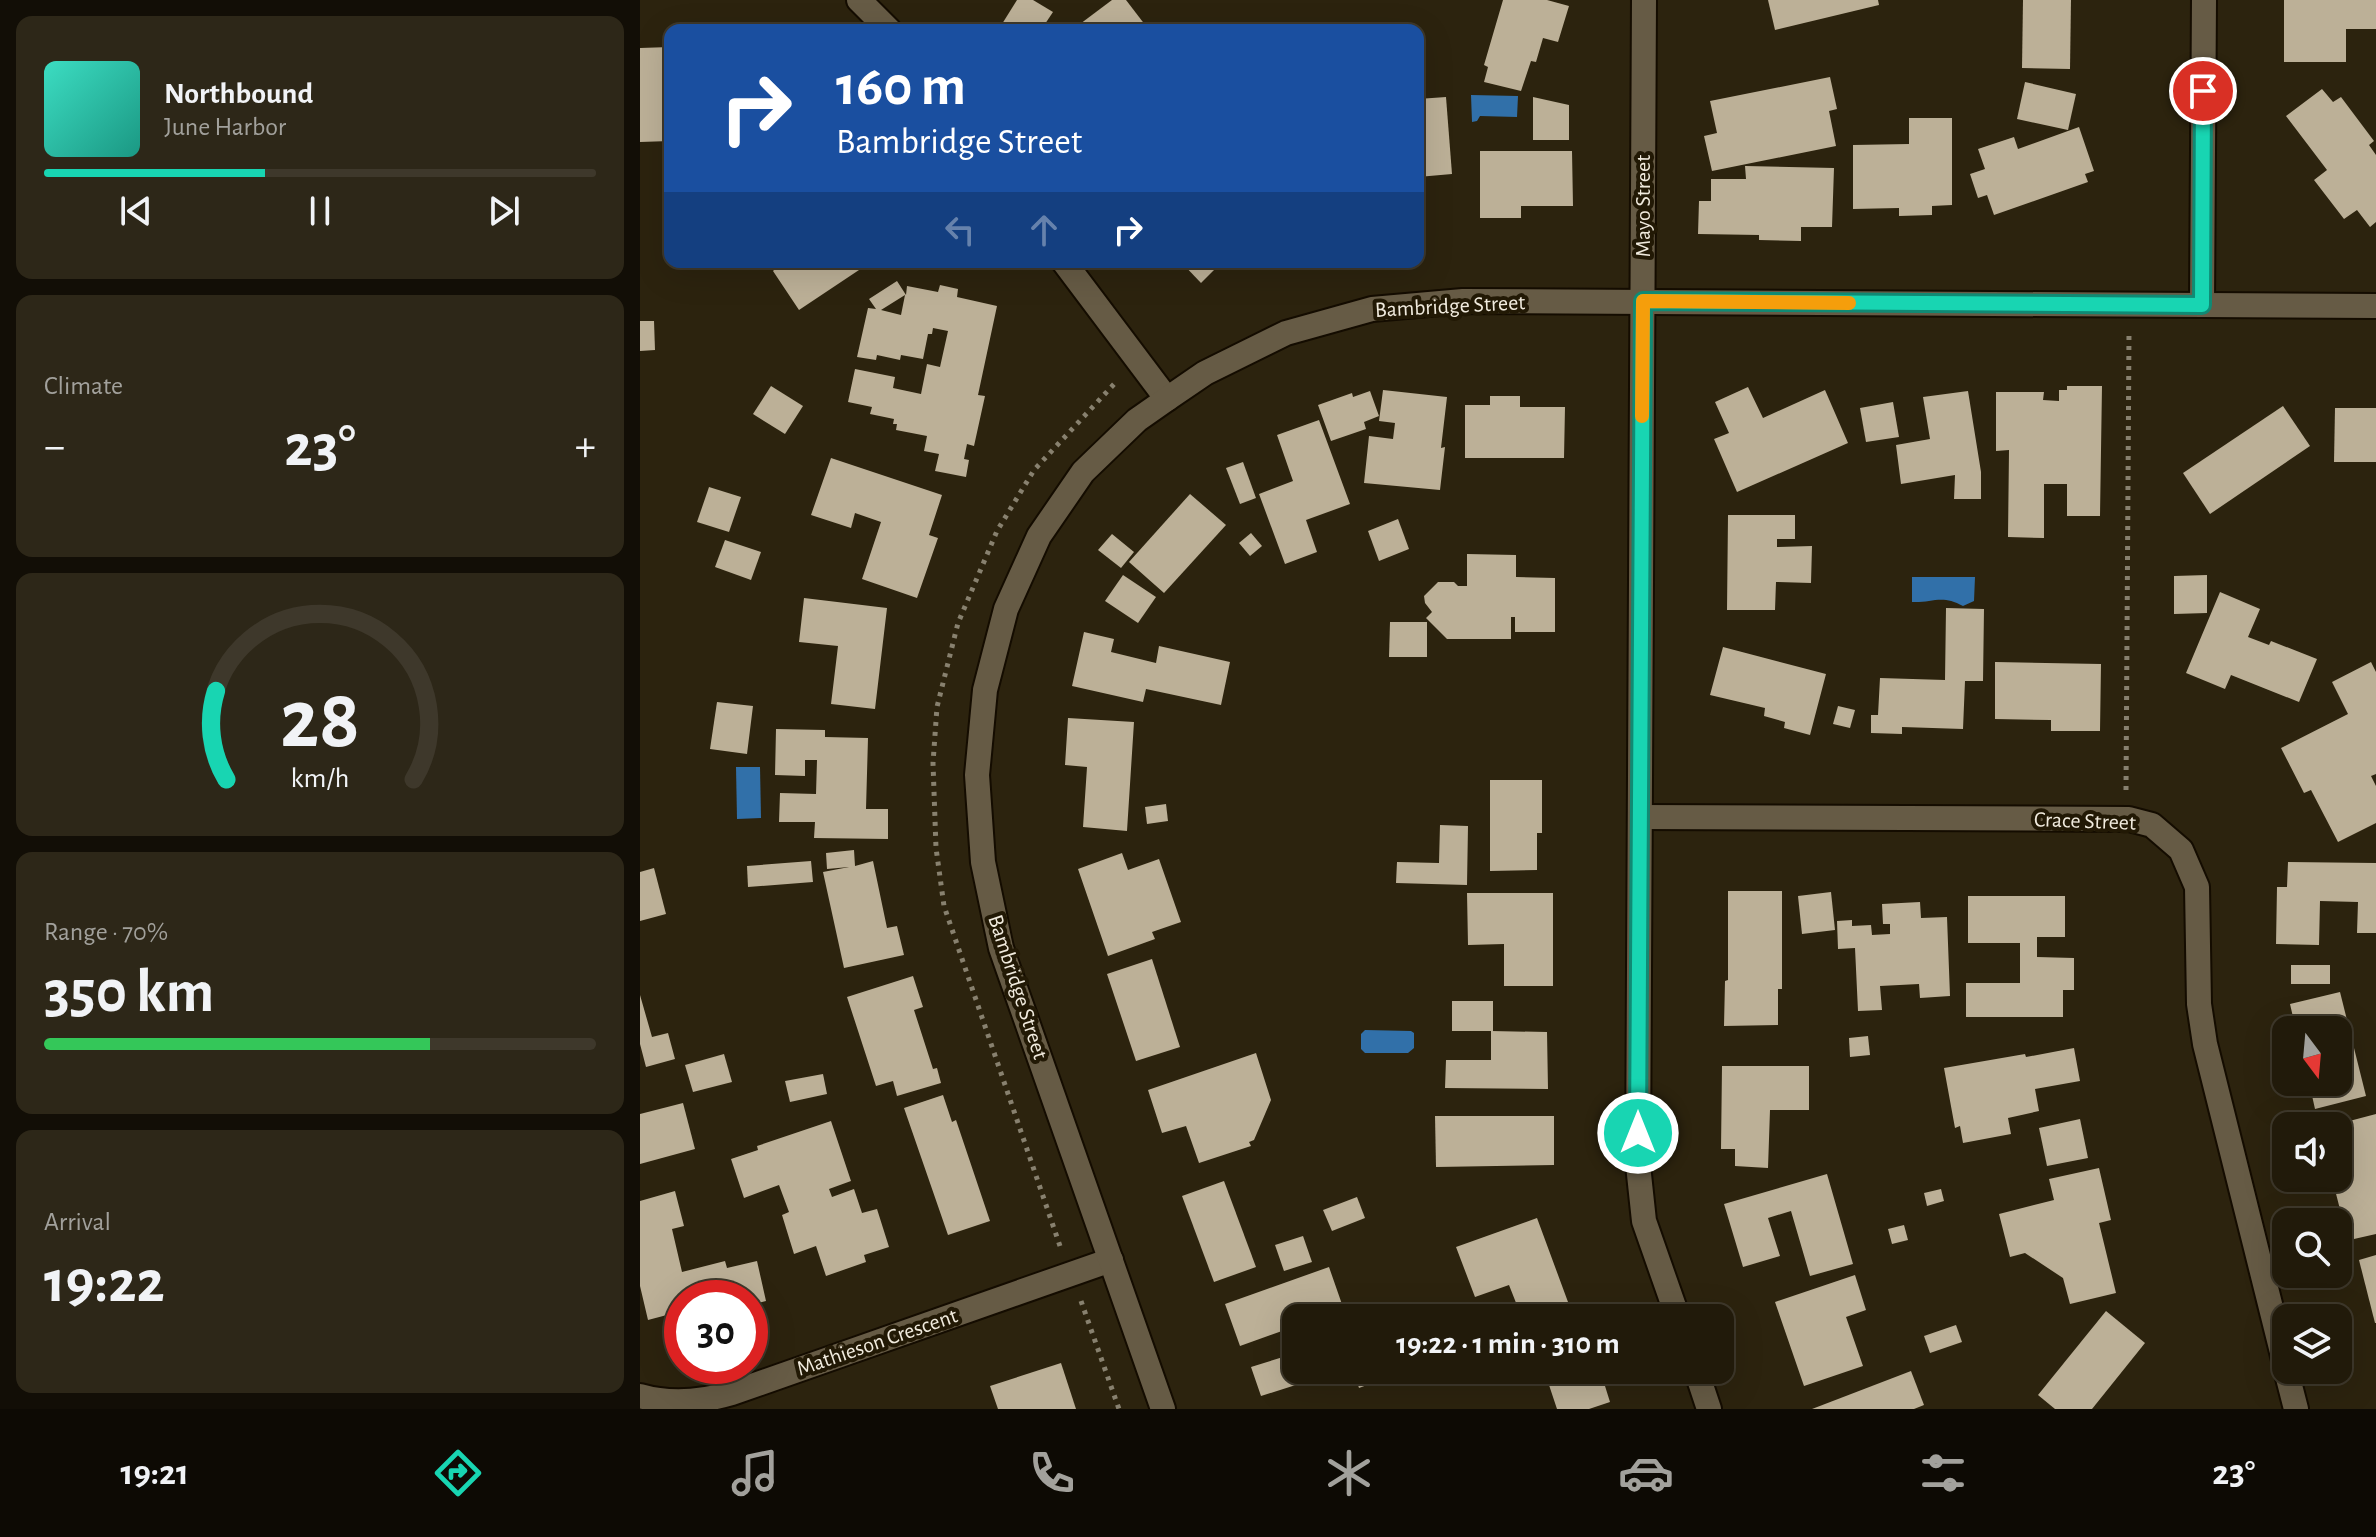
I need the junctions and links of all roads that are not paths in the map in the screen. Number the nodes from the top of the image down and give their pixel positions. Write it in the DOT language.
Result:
graph roads {
  1 [pos="859,0"];
  2 [pos="1644,0"];
  3 [pos="2204,0"];
  4 [pos="883,24"];
  5 [pos="1069,268"];
  6 [pos="1643,301"];
  7 [pos="2202,305"];
  8 [pos="2376,306"];
  9 [pos="1167,399"];
  10 [pos="1640,817"];
  11 [pos="1111,1260"];
  12 [pos="1673,1304"];
  13 [pos="2272,1313"];
  14 [pos="1701,1384"];
  15 [pos="2290,1384"];
  16 [pos="640,1396"];
  17 [pos="1163,1409"];
  18 [pos="1709,1409"];
  19 [pos="2296,1409"];
  1 -- 4 [label="street"];
  2 -- 6 [label="street, Mayo Street"];
  3 -- 7 [label="street"];
  5 -- 9 [label="street"];
  6 -- 7 [label="street, Bambridge Street"];
  6 -- 9 [label="street, Bambridge Street"];
  6 -- 10 [label="street, Mayo Street"];
  7 -- 8 [label="street, Bambridge Street"];
  9 -- 11 [label="street, Bambridge Street"];
  10 -- 12 [label="street, Mayo Street"];
  10 -- 13 [label="street, Crace Street"];
  11 -- 16 [label="street, Mathieson Crescent"];
  11 -- 17 [label="street, Bambridge Street"];
  14 -- 18 [label="street"];
  15 -- 19 [label="street, Crace Street"];
}
